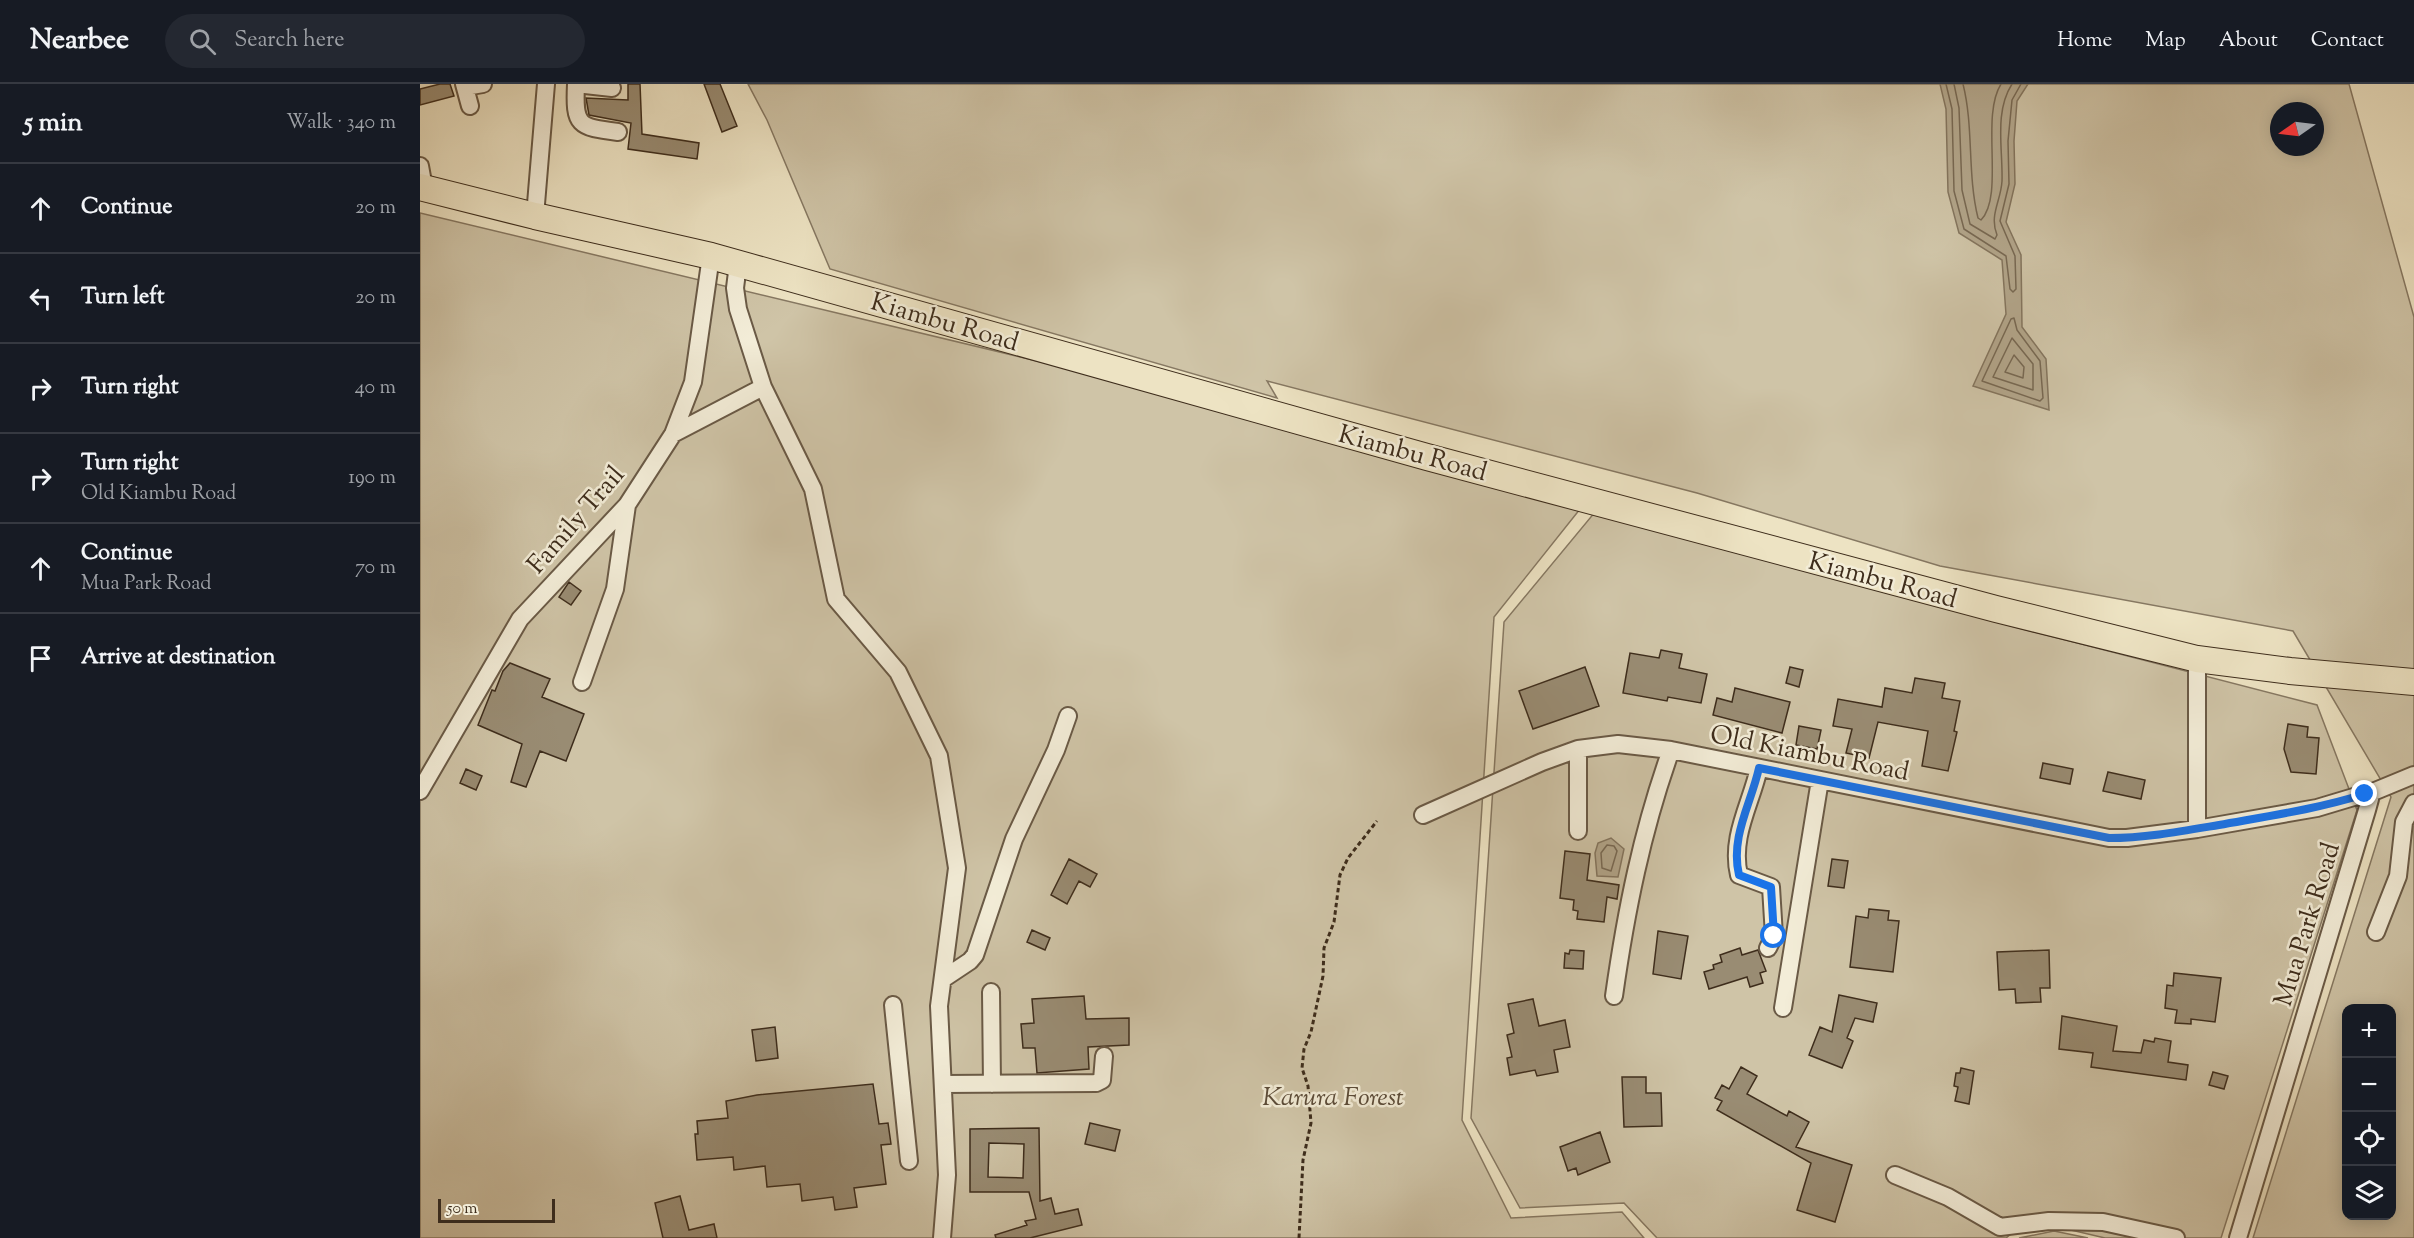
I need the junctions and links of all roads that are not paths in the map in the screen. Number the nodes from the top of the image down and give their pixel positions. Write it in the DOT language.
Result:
graph roads {
  1 [pos="483,84"];
  2 [pos="546,84"];
  3 [pos="576,84"];
  4 [pos="464,86"];
  5 [pos="612,88"];
  6 [pos="470,106"];
  7 [pos="618,132"];
  8 [pos="421,180"];
  9 [pos="535,216"];
  10 [pos="711,256"];
  11 [pos="738,264"];
  12 [pos="763,387"];
  13 [pos="673,434"];
  14 [pos="627,505"];
  15 [pos="2197,659"];
  16 [pos="582,682"];
  17 [pos="2414,682"];
  18 [pos="1068,716"];
  19 [pos="1578,749"];
  20 [pos="1671,750"];
  21 [pos="1759,768"];
  22 [pos="2414,775"];
  23 [pos="1820,780"];
  24 [pos="420,791"];
  25 [pos="2368,794"];
  26 [pos="2414,803"];
  27 [pos="1423,815"];
  28 [pos="2197,828"];
  29 [pos="1578,831"];
  30 [pos="2376,932"];
  31 [pos="1768,948"];
  32 [pos="943,979"];
  33 [pos="991,992"];
  34 [pos="1614,996"];
  35 [pos="893,1005"];
  36 [pos="1783,1008"];
  37 [pos="1104,1056"];
  38 [pos="944,1084"];
  39 [pos="992,1084"];
  40 [pos="909,1161"];
  41 [pos="1895,1175"];
  42 [pos="1999,1233"];
  43 [pos="942,1238"];
  44 [pos="2176,1238"];
  45 [pos="2238,1238"];
  1 -- 4 [label="street"];
  2 -- 9 [label="street"];
  3 -- 5 [label="street"];
  3 -- 7 [label="street"];
  4 -- 6 [label="street"];
  8 -- 9 [label="highway, Kiambu Road"];
  9 -- 10 [label="highway, Kiambu Road"];
  10 -- 11 [label="highway, Kiambu Road"];
  10 -- 13 [label="street, Family Trail"];
  11 -- 12 [label="street"];
  11 -- 15 [label="highway, Kiambu Road"];
  12 -- 13 [label="street"];
  12 -- 32 [label="street"];
  13 -- 14 [label="street, Family Trail"];
  14 -- 16 [label="street"];
  14 -- 24 [label="street, Family Trail"];
  15 -- 17 [label="highway, Kiambu Road"];
  15 -- 28 [label="street"];
  18 -- 32 [label="street"];
  19 -- 20 [label="street, Old Kiambu Road"];
  19 -- 27 [label="street, Old Kiambu Road"];
  19 -- 29 [label="street"];
  20 -- 21 [label="street, Old Kiambu Road"];
  20 -- 34 [label="street"];
  21 -- 23 [label="street, Old Kiambu Road"];
  21 -- 31 [label="street"];
  22 -- 25 [label="street"];
  23 -- 28 [label="street, Old Kiambu Road"];
  23 -- 36 [label="street"];
  25 -- 28 [label="street, Mua Park Road"];
  25 -- 45 [label="street, Mua Park Road"];
  26 -- 30 [label="street"];
  32 -- 38 [label="street"];
  33 -- 39 [label="street"];
  35 -- 40 [label="street"];
  37 -- 39 [label="street"];
  38 -- 39 [label="street"];
  38 -- 43 [label="street"];
  41 -- 42 [label="street"];
  42 -- 44 [label="street"];
}
